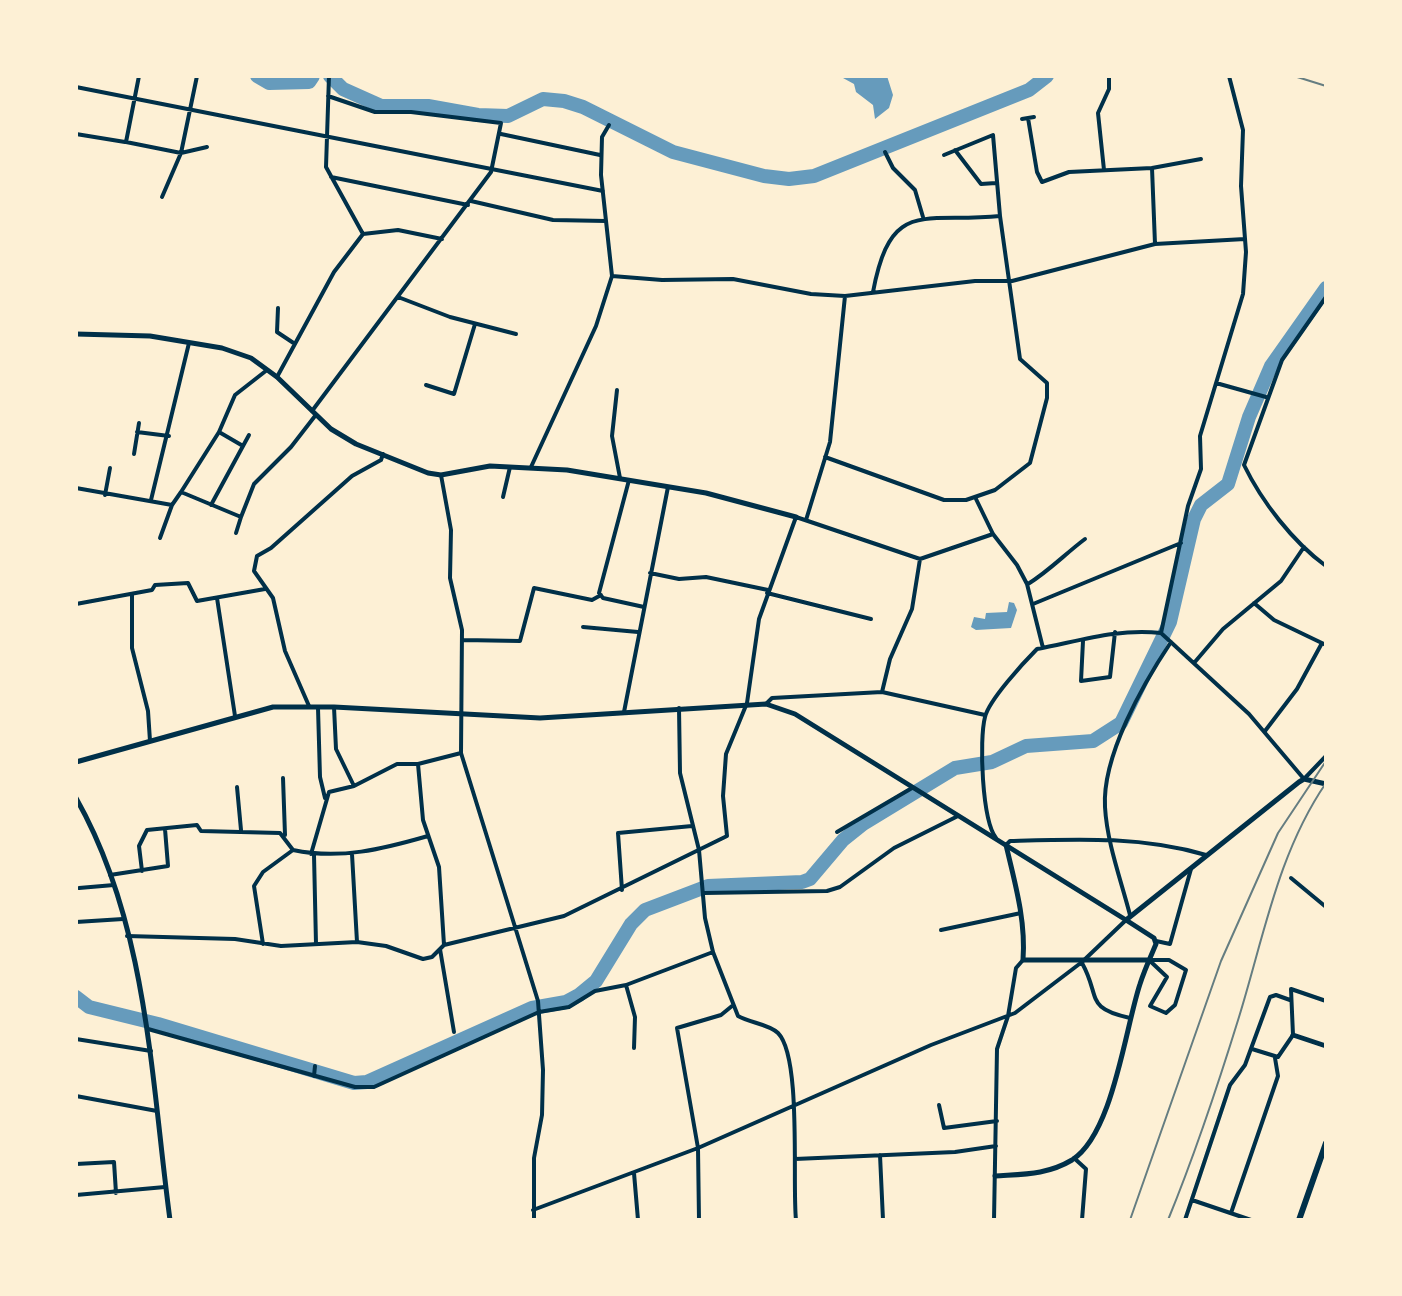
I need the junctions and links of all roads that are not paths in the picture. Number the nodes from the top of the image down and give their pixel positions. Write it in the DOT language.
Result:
graph roads {
  1 [pos="139,76"];
  2 [pos="197,76"];
  3 [pos="329,76"];
  4 [pos="1109,76"];
  5 [pos="1229,76"];
  6 [pos="76,87"];
  7 [pos="328,96"];
  8 [pos="135,98"];
  9 [pos="191,109"];
  10 [pos="1028,118"];
  11 [pos="609,125"];
  12 [pos="76,134"];
  13 [pos="501,134"];
  14 [pos="327,135"];
  15 [pos="126,142"];
  16 [pos="207,147"];
  17 [pos="955,150"];
  18 [pos="885,152"];
  19 [pos="181,153"];
  20 [pos="601,155"];
  21 [pos="944,155"];
  22 [pos="1201,159"];
  23 [pos="1152,168"];
  24 [pos="492,169"];
  25 [pos="1104,170"];
  26 [pos="331,177"];
  27 [pos="997,183"];
  28 [pos="603,191"];
  29 [pos="162,197"];
  30 [pos="470,203"];
  31 [pos="1000,216"];
  32 [pos="923,217"];
  33 [pos="606,221"];
  34 [pos="363,234"];
  35 [pos="442,239"];
  36 [pos="1245,239"];
  37 [pos="1155,244"];
  38 [pos="612,276"];
  39 [pos="1012,281"];
  40 [pos="873,292"];
  41 [pos="845,296"];
  42 [pos="398,297"];
  43 [pos="1326,297"];
  44 [pos="278,308"];
  45 [pos="475,324"];
  46 [pos="76,334"];
  47 [pos="516,334"];
  48 [pos="190,342"];
  49 [pos="295,344"];
  50 [pos="268,370"];
  51 [pos="277,377"];
  52 [pos="1216,383"];
  53 [pos="426,385"];
  54 [pos="617,390"];
  55 [pos="1266,397"];
  56 [pos="313,414"];
  57 [pos="139,423"];
  58 [pos="137,432"];
  59 [pos="219,432"];
  60 [pos="249,435"];
  61 [pos="169,436"];
  62 [pos="243,446"];
  63 [pos="134,454"];
  64 [pos="383,454"];
  65 [pos="825,457"];
  66 [pos="510,467"];
  67 [pos="110,468"];
  68 [pos="531,468"];
  69 [pos="441,475"];
  70 [pos="620,478"];
  71 [pos="629,480"];
  72 [pos="668,487"];
  73 [pos="76,488"];
  74 [pos="181,492"];
  75 [pos="105,495"];
  76 [pos="503,497"];
  77 [pos="976,498"];
  78 [pos="151,500"];
  79 [pos="172,505"];
  80 [pos="211,505"];
  81 [pos="241,517"];
  82 [pos="796,517"];
  83 [pos="806,520"];
  84 [pos="236,533"];
  85 [pos="993,534"];
  86 [pos="160,538"];
  87 [pos="1085,539"];
  88 [pos="1181,543"];
  89 [pos="1305,546"];
  90 [pos="920,559"];
  91 [pos="1326,566"];
  92 [pos="650,573"];
  93 [pos="1027,584"];
  94 [pos="265,589"];
  95 [pos="768,591"];
  96 [pos="132,595"];
  97 [pos="601,595"];
  98 [pos="217,598"];
  99 [pos="1254,603"];
  100 [pos="76,604"];
  101 [pos="1033,604"];
  102 [pos="644,607"];
  103 [pos="871,619"];
  104 [pos="583,627"];
  105 [pos="1115,631"];
  106 [pos="638,632"];
  107 [pos="1162,633"];
  108 [pos="463,640"];
  109 [pos="1083,641"];
  110 [pos="1171,642"];
  111 [pos="1324,644"];
  112 [pos="1043,648"];
  113 [pos="1194,663"];
  114 [pos="882,692"];
  115 [pos="747,703"];
  116 [pos="766,704"];
  117 [pos="309,706"];
  118 [pos="318,706"];
  119 [pos="334,707"];
  120 [pos="679,708"];
  121 [pos="461,712"];
  122 [pos="624,712"];
  123 [pos="985,715"];
  124 [pos="235,716"];
  125 [pos="1265,731"];
  126 [pos="150,741"];
  127 [pos="461,753"];
  128 [pos="1326,756"];
  129 [pos="76,762"];
  130 [pos="418,764"];
  131 [pos="283,778"];
  132 [pos="1304,779"];
  133 [pos="1326,784"];
  134 [pos="354,786"];
  135 [pos="237,787"];
  136 [pos="913,788"];
  137 [pos="76,798"];
  138 [pos="325,800"];
  139 [pos="84,812"];
  140 [pos="76,813"];
  141 [pos="958,816"];
  142 [pos="692,826"];
  143 [pos="165,829"];
  144 [pos="241,830"];
  145 [pos="837,832"];
  146 [pos="428,836"];
  147 [pos="285,837"];
  148 [pos="1109,838"];
  149 [pos="998,840"];
  150 [pos="1006,845"];
  151 [pos="293,850"];
  152 [pos="699,850"];
  153 [pos="312,854"];
  154 [pos="352,854"];
  155 [pos="1206,855"];
  156 [pos="1191,867"];
  157 [pos="142,871"];
  158 [pos="110,875"];
  159 [pos="1291,878"];
  160 [pos="114,885"];
  161 [pos="79,888"];
  162 [pos="622,890"];
  163 [pos="704,892"];
  164 [pos="1326,907"];
  165 [pos="1021,913"];
  166 [pos="1128,918"];
  167 [pos="123,919"];
  168 [pos="76,922"];
  169 [pos="514,927"];
  170 [pos="941,930"];
  171 [pos="127,936"];
  172 [pos="1156,941"];
  173 [pos="357,942"];
  174 [pos="263,944"];
  175 [pos="316,944"];
  176 [pos="442,947"];
  177 [pos="713,952"];
  178 [pos="1023,960"];
  179 [pos="1149,960"];
  180 [pos="1082,962"];
  181 [pos="1173,962"];
  182 [pos="1166,974"];
  183 [pos="626,985"];
  184 [pos="1290,1000"];
  185 [pos="1326,1001"];
  186 [pos="732,1006"];
  187 [pos="539,1011"];
  188 [pos="1008,1016"];
  189 [pos="1130,1018"];
  190 [pos="148,1027"];
  191 [pos="454,1032"];
  192 [pos="1293,1035"];
  193 [pos="76,1039"];
  194 [pos="1326,1046"];
  195 [pos="634,1048"];
  196 [pos="1252,1049"];
  197 [pos="151,1051"];
  198 [pos="1275,1058"];
  199 [pos="315,1066"];
  200 [pos="314,1076"];
  201 [pos="76,1096"];
  202 [pos="939,1105"];
  203 [pos="796,1107"];
  204 [pos="157,1111"];
  205 [pos="997,1121"];
  206 [pos="1326,1143"];
  207 [pos="996,1146"];
  208 [pos="698,1148"];
  209 [pos="880,1155"];
  210 [pos="1074,1158"];
  211 [pos="794,1159"];
  212 [pos="76,1164"];
  213 [pos="634,1173"];
  214 [pos="995,1176"];
  215 [pos="166,1187"];
  216 [pos="116,1193"];
  217 [pos="76,1195"];
  218 [pos="1192,1200"];
  219 [pos="533,1210"];
  220 [pos="1231,1213"];
  221 [pos="170,1220"];
  222 [pos="534,1220"];
  223 [pos="638,1220"];
  224 [pos="699,1220"];
  225 [pos="796,1220"];
  226 [pos="883,1220"];
  227 [pos="994,1220"];
  228 [pos="1082,1220"];
  229 [pos="1185,1220"];
  230 [pos="1251,1220"];
  231 [pos="1299,1220"];
  1 -- 8 [label="street"];
  2 -- 9 [label="street"];
  3 -- 7 [label="street"];
  4 -- 25 [label="street"];
  5 -- 36 [label="street"];
  6 -- 8 [label="street"];
  7 -- 13 [label="street"];
  7 -- 14 [label="street"];
  8 -- 9 [label="street"];
  8 -- 15 [label="street"];
  9 -- 14 [label="street"];
  9 -- 19 [label="street"];
  10 -- 25 [label="street"];
  11 -- 20 [label="street"];
  12 -- 15 [label="street"];
  13 -- 20 [label="street"];
  13 -- 24 [label="street"];
  14 -- 24 [label="street"];
  14 -- 26 [label="street"];
  15 -- 19 [label="street"];
  16 -- 19 [label="street"];
  17 -- 21 [label="street"];
  17 -- 27 [label="street"];
  17 -- 27 [label="street"];
  18 -- 32 [label="street"];
  19 -- 29 [label="street"];
  20 -- 28 [label="street"];
  22 -- 23 [label="street"];
  23 -- 25 [label="street"];
  23 -- 37 [label="street"];
  24 -- 28 [label="street"];
  24 -- 30 [label="street"];
  26 -- 30 [label="street"];
  26 -- 34 [label="street"];
  27 -- 31 [label="street"];
  28 -- 33 [label="street"];
  30 -- 33 [label="street"];
  30 -- 35 [label="street"];
  31 -- 32 [label="street"];
  31 -- 39 [label="street"];
  32 -- 40 [label="street"];
  33 -- 38 [label="street"];
  34 -- 35 [label="street"];
  34 -- 49 [label="street"];
  35 -- 42 [label="street"];
  36 -- 37 [label="street"];
  36 -- 52 [label="street"];
  37 -- 39 [label="street"];
  38 -- 41 [label="street"];
  38 -- 68 [label="street"];
  39 -- 40 [label="street"];
  39 -- 77 [label="street"];
  40 -- 41 [label="street"];
  41 -- 65 [label="street"];
  42 -- 45 [label="street"];
  42 -- 56 [label="street"];
  43 -- 55 [label="street"];
  44 -- 49 [label="street"];
  45 -- 47 [label="street"];
  45 -- 53 [label="street"];
  46 -- 48 [label="street"];
  48 -- 50 [label="street"];
  48 -- 61 [label="street"];
  49 -- 51 [label="street"];
  50 -- 51 [label="street"];
  50 -- 59 [label="street"];
  51 -- 56 [label="street"];
  52 -- 55 [label="street"];
  52 -- 88 [label="street"];
  54 -- 70 [label="street"];
  55 -- 89 [label="street"];
  56 -- 64 [label="street"];
  56 -- 81 [label="street"];
  57 -- 58 [label="street"];
  58 -- 61 [label="street"];
  58 -- 63 [label="street"];
  59 -- 62 [label="street"];
  59 -- 74 [label="street"];
  60 -- 62 [label="street"];
  61 -- 78 [label="street"];
  62 -- 80 [label="street"];
  64 -- 69 [label="street"];
  64 -- 94 [label="street"];
  65 -- 77 [label="street"];
  65 -- 83 [label="street"];
  66 -- 68 [label="street"];
  66 -- 69 [label="street"];
  66 -- 76 [label="street"];
  67 -- 75 [label="street"];
  68 -- 70 [label="street"];
  69 -- 108 [label="street"];
  70 -- 71 [label="street"];
  71 -- 72 [label="street"];
  71 -- 97 [label="street"];
  72 -- 82 [label="street"];
  72 -- 92 [label="street"];
  73 -- 75 [label="street"];
  74 -- 79 [label="street"];
  74 -- 80 [label="street"];
  75 -- 78 [label="street"];
  77 -- 85 [label="street"];
  78 -- 79 [label="street"];
  79 -- 86 [label="street"];
  80 -- 81 [label="street"];
  81 -- 84 [label="street"];
  82 -- 83 [label="street"];
  82 -- 95 [label="street"];
  83 -- 90 [label="street"];
  85 -- 90 [label="street"];
  85 -- 93 [label="street"];
  87 -- 93 [label="street"];
  88 -- 101 [label="street"];
  88 -- 107 [label="street"];
  89 -- 91 [label="street"];
  89 -- 99 [label="street"];
  90 -- 114 [label="street"];
  92 -- 95 [label="street"];
  92 -- 102 [label="street"];
  93 -- 101 [label="street"];
  94 -- 98 [label="street"];
  94 -- 117 [label="street"];
  95 -- 103 [label="street"];
  95 -- 115 [label="street"];
  96 -- 98 [label="street"];
  96 -- 100 [label="street"];
  96 -- 126 [label="street"];
  97 -- 102 [label="street"];
  97 -- 108 [label="street"];
  98 -- 124 [label="street"];
  99 -- 111 [label="street"];
  99 -- 113 [label="street"];
  101 -- 112 [label="street"];
  102 -- 106 [label="street"];
  104 -- 106 [label="street"];
  105 -- 107 [label="street"];
  105 -- 109 [label="street"];
  105 -- 109 [label="street"];
  106 -- 122 [label="street"];
  107 -- 110 [label="street"];
  108 -- 121 [label="street"];
  109 -- 112 [label="street"];
  110 -- 113 [label="street"];
  110 -- 148 [label="street"];
  111 -- 125 [label="street"];
  112 -- 123 [label="street"];
  113 -- 125 [label="street"];
  114 -- 116 [label="street"];
  114 -- 123 [label="street"];
  115 -- 116 [label="street"];
  115 -- 120 [label="street"];
  115 -- 152 [label="street"];
  116 -- 136 [label="street"];
  117 -- 118 [label="street"];
  117 -- 124 [label="street"];
  118 -- 119 [label="street"];
  118 -- 138 [label="street"];
  119 -- 121 [label="street"];
  119 -- 134 [label="street"];
  120 -- 122 [label="street"];
  120 -- 142 [label="street"];
  121 -- 122 [label="street"];
  121 -- 127 [label="street"];
  123 -- 149 [label="street"];
  124 -- 126 [label="street"];
  125 -- 132 [label="street"];
  126 -- 129 [label="street"];
  127 -- 130 [label="street"];
  127 -- 169 [label="street"];
  128 -- 132 [label="street"];
  130 -- 134 [label="street"];
  130 -- 146 [label="street"];
  131 -- 147 [label="street"];
  132 -- 133 [label="street"];
  132 -- 155 [label="street"];
  134 -- 138 [label="street"];
  135 -- 144 [label="street"];
  136 -- 141 [label="street"];
  136 -- 145 [label="street"];
  137 -- 139 [label="street"];
  138 -- 153 [label="street"];
  139 -- 140 [label="street"];
  139 -- 158 [label="street"];
  141 -- 149 [label="street"];
  141 -- 163 [label="street"];
  142 -- 152 [label="street"];
  142 -- 162 [label="street"];
  143 -- 144 [label="street"];
  143 -- 157 [label="street"];
  143 -- 157 [label="street"];
  144 -- 147 [label="street"];
  146 -- 154 [label="street"];
  146 -- 176 [label="street"];
  147 -- 151 [label="street"];
  148 -- 150 [label="street"];
  148 -- 155 [label="street"];
  148 -- 166 [label="street"];
  149 -- 150 [label="street"];
  150 -- 165 [label="street"];
  150 -- 166 [label="street"];
  151 -- 153 [label="street"];
  151 -- 174 [label="street"];
  152 -- 162 [label="street"];
  152 -- 163 [label="street"];
  153 -- 154 [label="street"];
  153 -- 175 [label="street"];
  154 -- 173 [label="street"];
  155 -- 156 [label="street"];
  156 -- 166 [label="street"];
  156 -- 172 [label="street"];
  157 -- 158 [label="street"];
  158 -- 160 [label="street"];
  159 -- 164 [label="street"];
  160 -- 161 [label="street"];
  160 -- 167 [label="street"];
  162 -- 169 [label="street"];
  163 -- 177 [label="street"];
  165 -- 170 [label="street"];
  165 -- 178 [label="street"];
  166 -- 172 [label="street"];
  166 -- 180 [label="street"];
  167 -- 168 [label="street"];
  167 -- 171 [label="street"];
  169 -- 176 [label="street"];
  169 -- 187 [label="street"];
  171 -- 174 [label="street"];
  171 -- 190 [label="street"];
  172 -- 179 [label="street"];
  173 -- 175 [label="street"];
  173 -- 176 [label="street"];
  174 -- 175 [label="street"];
  176 -- 191 [label="street"];
  177 -- 183 [label="street"];
  177 -- 186 [label="street"];
  178 -- 180 [label="street"];
  178 -- 188 [label="street"];
  179 -- 180 [label="street"];
  179 -- 181 [label="street"];
  179 -- 182 [label="street"];
  179 -- 189 [label="street"];
  180 -- 188 [label="street"];
  180 -- 189 [label="street"];
  181 -- 182 [label="street"];
  181 -- 182 [label="street"];
  183 -- 187 [label="street"];
  183 -- 195 [label="street"];
  184 -- 185 [label="street"];
  184 -- 192 [label="street"];
  184 -- 196 [label="street"];
  186 -- 203 [label="street"];
  186 -- 208 [label="street"];
  187 -- 200 [label="street"];
  187 -- 219 [label="street"];
  188 -- 203 [label="street"];
  188 -- 205 [label="street"];
  189 -- 210 [label="street"];
  190 -- 197 [label="street"];
  190 -- 200 [label="street"];
  192 -- 194 [label="street"];
  192 -- 198 [label="street"];
  193 -- 197 [label="street"];
  196 -- 198 [label="street"];
  196 -- 218 [label="street"];
  197 -- 204 [label="street"];
  198 -- 220 [label="street"];
  199 -- 200 [label="street"];
  201 -- 204 [label="street"];
  202 -- 205 [label="street"];
  203 -- 208 [label="street"];
  203 -- 211 [label="street"];
  204 -- 215 [label="street"];
  205 -- 207 [label="street"];
  206 -- 231 [label="main road"];
  207 -- 209 [label="street"];
  207 -- 214 [label="street"];
  208 -- 213 [label="street"];
  208 -- 224 [label="street"];
  209 -- 211 [label="street"];
  209 -- 226 [label="street"];
  210 -- 214 [label="street"];
  210 -- 228 [label="street"];
  211 -- 225 [label="street"];
  212 -- 216 [label="street"];
  213 -- 219 [label="street"];
  213 -- 223 [label="street"];
  214 -- 227 [label="street"];
  215 -- 216 [label="street"];
  215 -- 221 [label="street"];
  216 -- 217 [label="street"];
  218 -- 220 [label="street"];
  218 -- 229 [label="street"];
  219 -- 222 [label="street"];
  220 -- 230 [label="street"];
}
